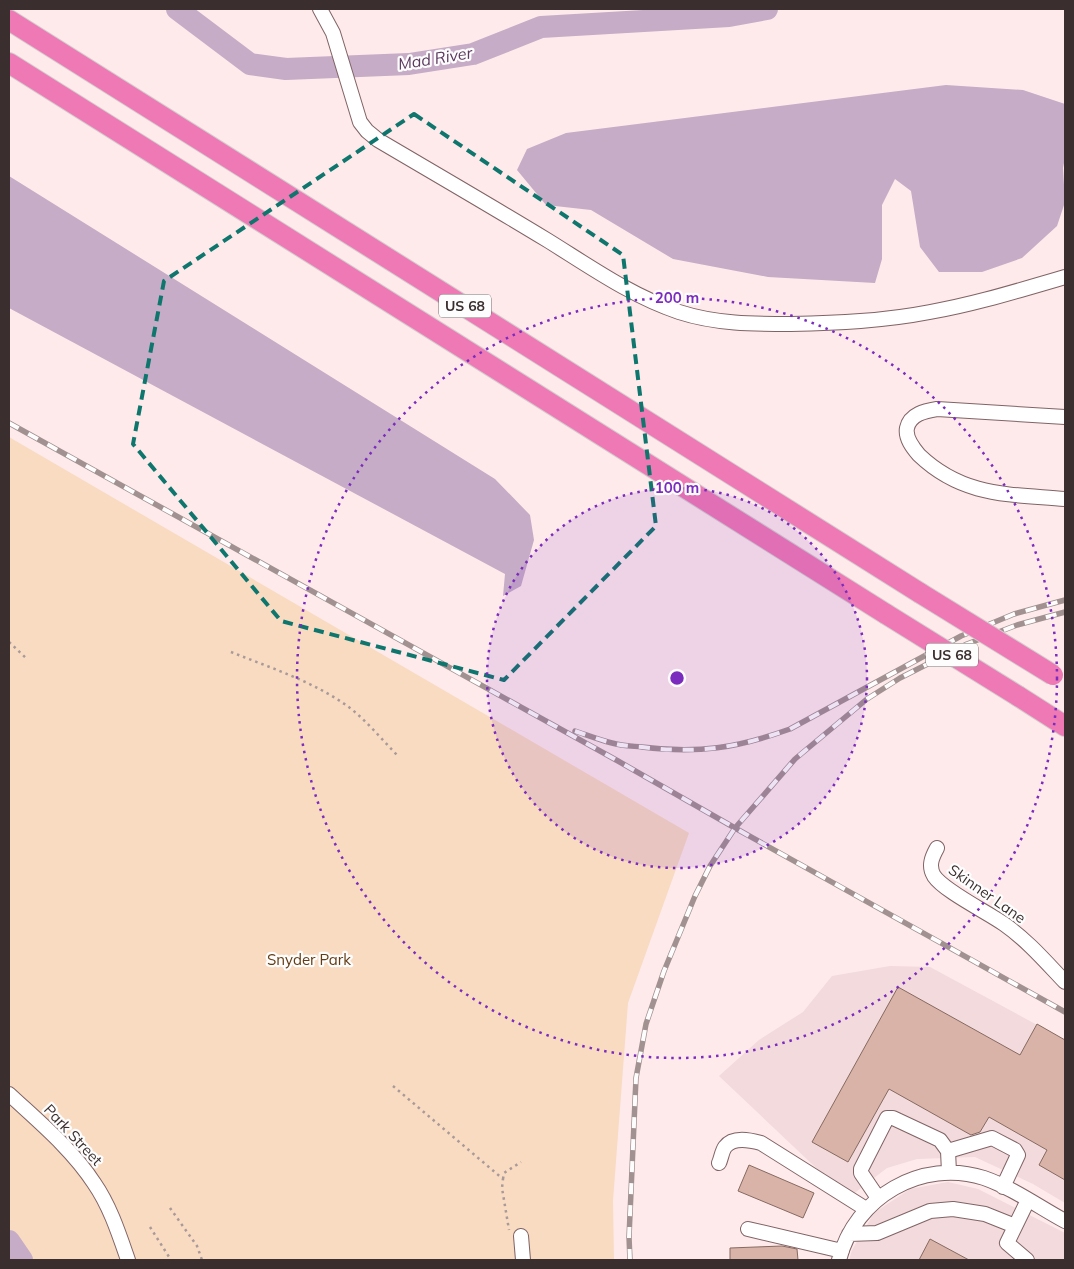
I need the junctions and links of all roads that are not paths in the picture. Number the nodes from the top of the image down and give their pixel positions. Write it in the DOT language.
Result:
graph roads {
  1 [pos="320,9"];
  2 [pos="9,20"];
  3 [pos="9,64"];
  4 [pos="1065,277"];
  5 [pos="1065,417"];
  6 [pos="1065,499"];
  7 [pos="1059,679"];
  8 [pos="1065,726"];
  9 [pos="937,848"];
  10 [pos="1065,982"];
  11 [pos="9,1094"];
  12 [pos="948,1152"];
  13 [pos="719,1163"];
  14 [pos="949,1172"];
  15 [pos="1003,1187"];
  16 [pos="878,1198"];
  17 [pos="1028,1200"];
  18 [pos="866,1209"];
  19 [pos="1065,1221"];
  20 [pos="1015,1226"];
  21 [pos="748,1228"];
  22 [pos="516,1233"];
  23 [pos="849,1234"];
  24 [pos="840,1256"];
  25 [pos="128,1260"];
  26 [pos="523,1260"];
  27 [pos="1026,1260"];
  1 -- 4 [label="street"];
  2 -- 7 [label="highway, US 68, bridge"];
  3 -- 8 [label="highway, US 68, bridge"];
  5 -- 6 [label="street"];
  9 -- 10 [label="street, Skinner Lane"];
  11 -- 25 [label="street, Park Street"];
  12 -- 14 [label="street"];
  12 -- 15 [label="street"];
  12 -- 16 [label="street"];
  13 -- 18 [label="street"];
  14 -- 15 [label="street"];
  14 -- 16 [label="street"];
  15 -- 17 [label="street"];
  16 -- 18 [label="street"];
  17 -- 19 [label="street"];
  17 -- 20 [label="street"];
  18 -- 23 [label="street"];
  20 -- 23 [label="street"];
  20 -- 27 [label="street"];
  21 -- 24 [label="street"];
  22 -- 26 [label="street"];
  23 -- 24 [label="street"];
}
